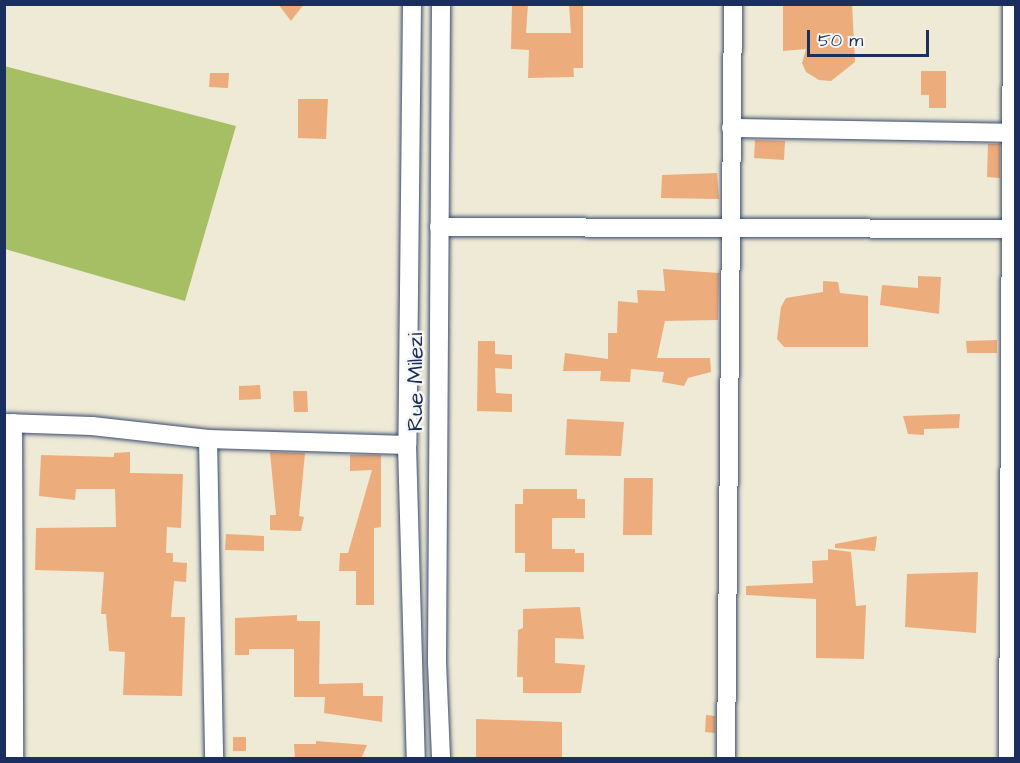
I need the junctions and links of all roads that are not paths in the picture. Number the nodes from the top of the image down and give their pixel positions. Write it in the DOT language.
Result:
graph roads {
  1 [pos="412,4"];
  2 [pos="441,4"];
  3 [pos="733,4"];
  4 [pos="1012,4"];
  5 [pos="731,128"];
  6 [pos="1013,133"];
  7 [pos="729,225"];
  8 [pos="439,227"];
  9 [pos="1015,229"];
  10 [pos="9,423"];
  11 [pos="208,439"];
  12 [pos="407,445"];
  13 [pos="8,614"];
  14 [pos="14,759"];
  15 [pos="214,759"];
  16 [pos="416,759"];
  17 [pos="441,759"];
  18 [pos="726,759"];
  19 [pos="1008,759"];
  1 -- 12 [label="street, Rue Milezi"];
  2 -- 8 [label="street, Rue Milezi"];
  3 -- 5 [label="street"];
  4 -- 6 [label="street"];
  5 -- 6 [label="street"];
  5 -- 7 [label="street"];
  6 -- 9 [label="street"];
  7 -- 8 [label="street"];
  7 -- 9 [label="street"];
  7 -- 18 [label="street"];
  8 -- 17 [label="street, Rue Milezi"];
  9 -- 19 [label="street"];
  10 -- 11 [label="street"];
  10 -- 13 [label="street"];
  11 -- 12 [label="street"];
  11 -- 15 [label="street"];
  12 -- 16 [label="street, Rue Milezi"];
  13 -- 14 [label="street"];
}
